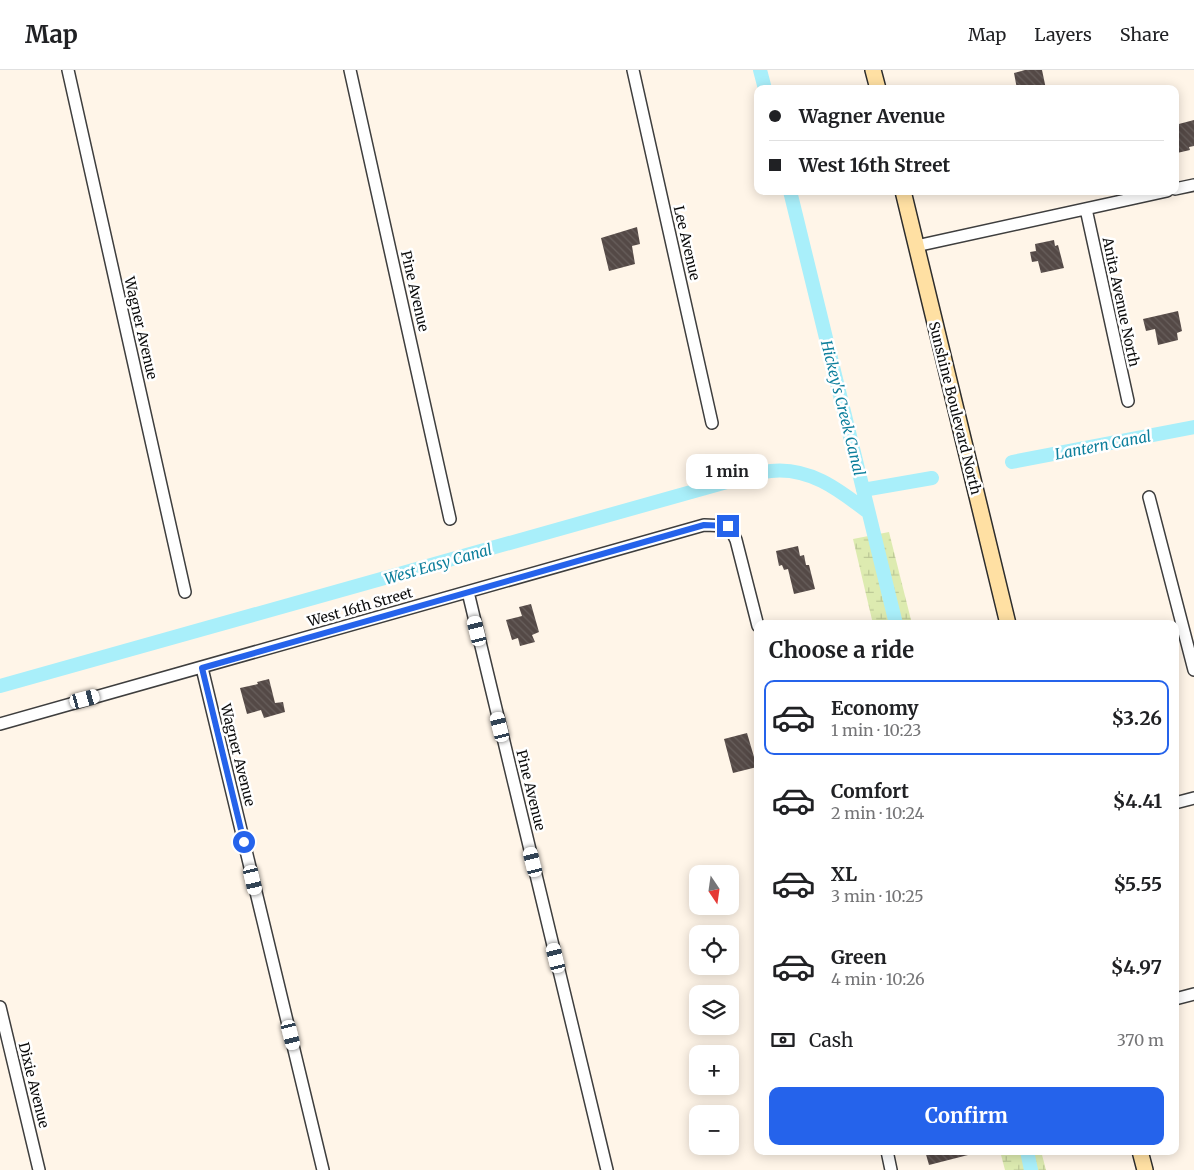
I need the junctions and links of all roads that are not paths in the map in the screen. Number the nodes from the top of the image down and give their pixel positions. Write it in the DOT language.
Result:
graph roads {
  1 [pos="68,70"];
  2 [pos="350,70"];
  3 [pos="633,70"];
  4 [pos="873,70"];
  5 [pos="877,85"];
  6 [pos="1194,185"];
  7 [pos="1179,189"];
  8 [pos="903,195"];
  9 [pos="1149,195"];
  10 [pos="1086,209"];
  11 [pos="916,246"];
  12 [pos="1128,401"];
  13 [pos="712,423"];
  14 [pos="1149,497"];
  15 [pos="450,519"];
  16 [pos="185,592"];
  17 [pos="468,592"];
  18 [pos="756,620"];
  19 [pos="1007,620"];
  20 [pos="202,668"];
  21 [pos="1194,670"];
  22 [pos="0,724"];
  23 [pos="1194,798"];
  24 [pos="1179,802"];
  25 [pos="1194,994"];
  26 [pos="1179,998"];
  27 [pos="0,1007"];
  28 [pos="888,1155"];
  29 [pos="1141,1155"];
  30 [pos="40,1170"];
  31 [pos="323,1170"];
  32 [pos="607,1170"];
  33 [pos="891,1170"];
  34 [pos="1145,1170"];
  1 -- 16 [label="street, Wagner Avenue"];
  2 -- 15 [label="street, Pine Avenue"];
  3 -- 13 [label="street, Lee Avenue"];
  4 -- 5 [label="street"];
  6 -- 7 [label="street"];
  8 -- 11 [label="street, Sunshine Boulevard North"];
  9 -- 10 [label="street"];
  10 -- 11 [label="street"];
  10 -- 12 [label="street, Anita Avenue North"];
  11 -- 19 [label="street, Sunshine Boulevard North"];
  14 -- 21 [label="street"];
  17 -- 18 [label="street, West 16th Street"];
  17 -- 20 [label="street, West 16th Street"];
  17 -- 32 [label="street, Pine Avenue"];
  20 -- 22 [label="street, West 16th Street"];
  20 -- 31 [label="street, Wagner Avenue"];
  23 -- 24 [label="street"];
  25 -- 26 [label="street"];
  27 -- 30 [label="street, Dixie Avenue"];
  28 -- 33 [label="street"];
  29 -- 34 [label="street"];
}
